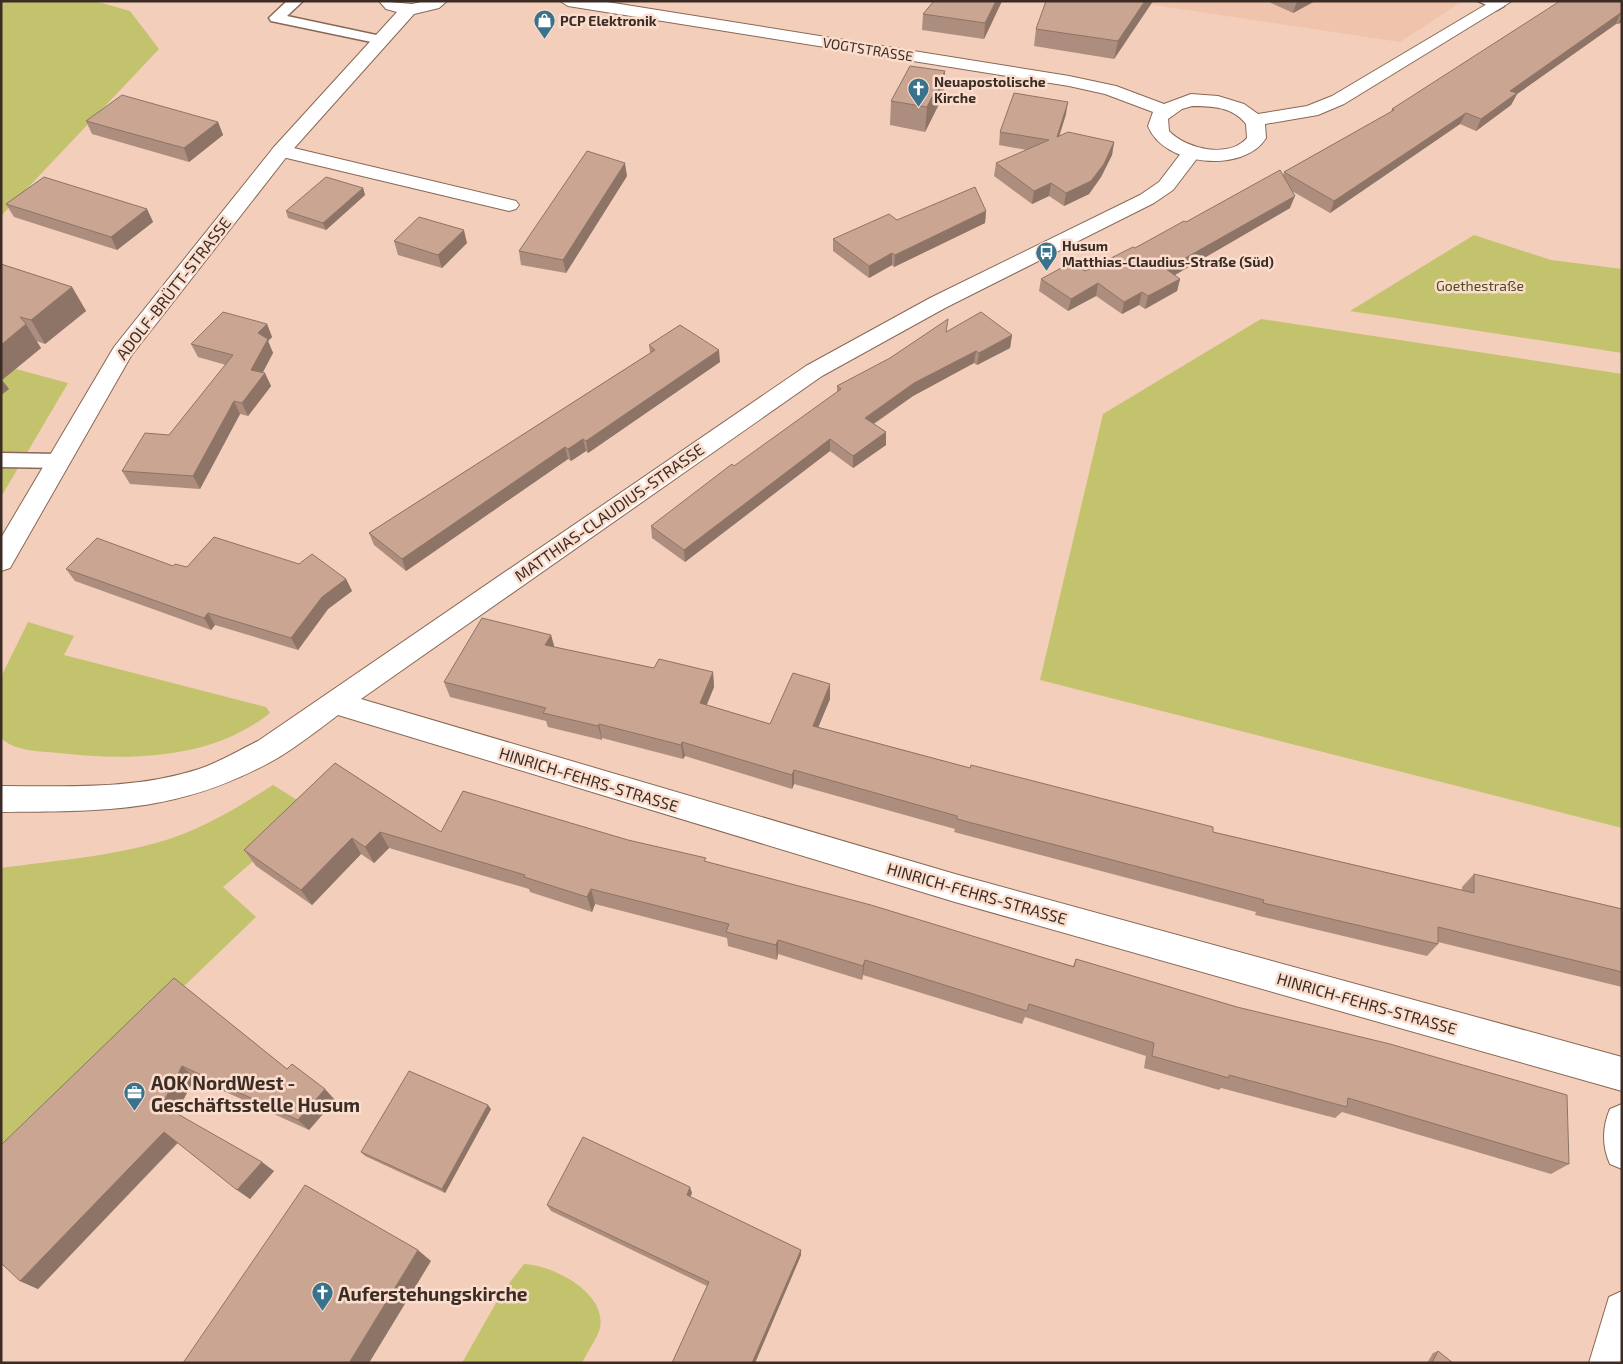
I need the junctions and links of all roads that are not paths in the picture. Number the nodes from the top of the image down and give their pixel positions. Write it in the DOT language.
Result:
graph roads {
  1 [pos="296,1"];
  2 [pos="387,1"];
  3 [pos="438,1"];
  4 [pos="568,1"];
  5 [pos="1495,3"];
  6 [pos="409,9"];
  7 [pos="381,40"];
  8 [pos="1164,110"];
  9 [pos="1254,120"];
  10 [pos="281,151"];
  11 [pos="1192,152"];
  12 [pos="509,206"];
  13 [pos="1,460"];
  14 [pos="59,461"];
  15 [pos="1,561"];
  16 [pos="335,703"];
  17 [pos="1,799"];
  18 [pos="1622,1074"];
  19 [pos="1622,1121"];
  20 [pos="1622,1152"];
  21 [pos="1622,1310"];
  22 [pos="1608,1363"];
  1 -- 7 [label="lane"];
  2 -- 6 [label="street"];
  3 -- 6 [label="street"];
  4 -- 8 [label="street, VOGTSTRASSE"];
  5 -- 9 [label="street"];
  6 -- 7 [label="street, ADOLF-BRÜTT-STRASSE"];
  7 -- 10 [label="street, ADOLF-BRÜTT-STRASSE"];
  8 -- 9 [label="street"];
  8 -- 11 [label="street"];
  9 -- 11 [label="street"];
  10 -- 12 [label="street"];
  10 -- 14 [label="street, ADOLF-BRÜTT-STRASSE"];
  11 -- 16 [label="street, MATTHIAS-CLAUDIUS-STRASSE"];
  13 -- 14 [label="lane"];
  14 -- 15 [label="street, ADOLF-BRÜTT-STRASSE"];
  16 -- 17 [label="street, MATTHIAS-CLAUDIUS-STRASSE"];
  16 -- 18 [label="street, HINRICH-FEHRS-STRASSE"];
  19 -- 20 [label="street"];
  21 -- 22 [label="street"];
}
